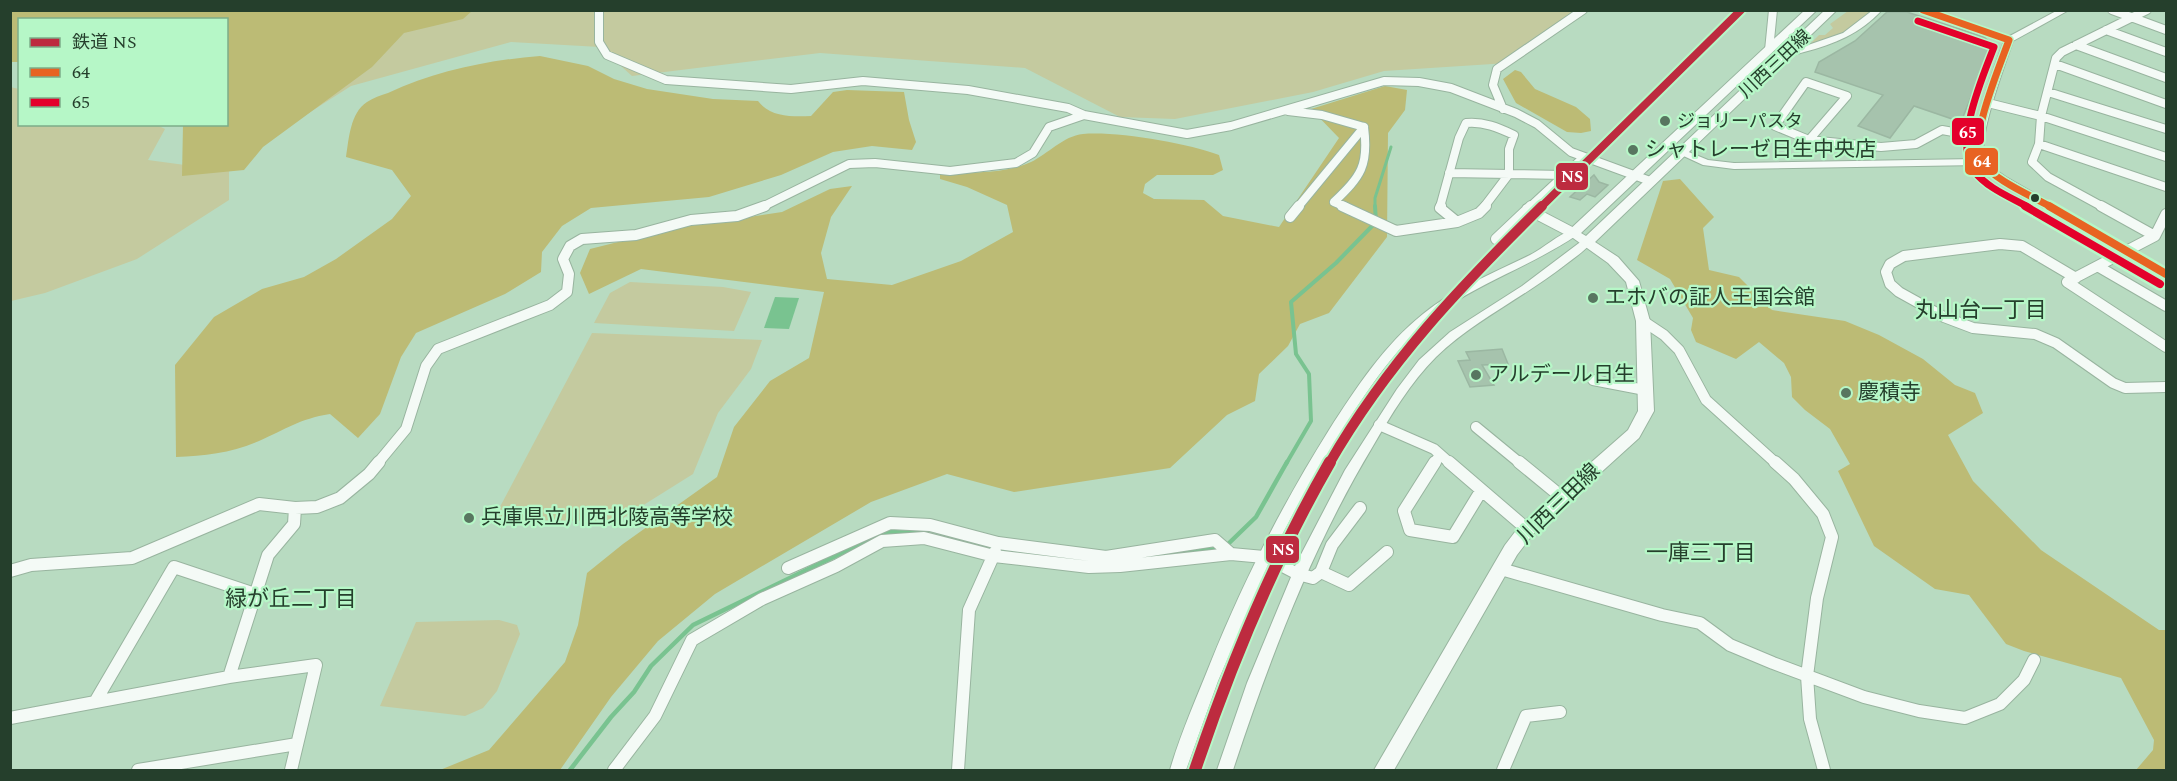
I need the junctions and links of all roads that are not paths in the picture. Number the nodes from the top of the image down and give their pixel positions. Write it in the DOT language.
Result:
graph roads {
  1 [pos="599,10"];
  2 [pos="1583,10"];
  3 [pos="1773,10"];
  4 [pos="1812,10"];
  5 [pos="1832,10"];
  6 [pos="1878,10"];
  7 [pos="1922,10"];
  8 [pos="2065,10"];
  9 [pos="2112,10"];
  10 [pos="2147,10"];
  11 [pos="2133,18"];
  12 [pos="2106,30"];
  13 [pos="2166,30"];
  14 [pos="2009,39"];
  15 [pos="2076,45"];
  16 [pos="1769,51"];
  17 [pos="2166,52"];
  18 [pos="1786,54"];
  19 [pos="2055,64"];
  20 [pos="2166,78"];
  21 [pos="2048,92"];
  22 [pos="1988,103"];
  23 [pos="2166,104"];
  24 [pos="1503,109"];
  25 [pos="1279,111"];
  26 [pos="1084,115"];
  27 [pos="2041,116"];
  28 [pos="1364,127"];
  29 [pos="2166,129"];
  30 [pos="1981,137"];
  31 [pos="1809,140"];
  32 [pos="2039,144"];
  33 [pos="1667,146"];
  34 [pos="1682,152"];
  35 [pos="1584,157"];
  36 [pos="2166,157"];
  37 [pos="1983,162"];
  38 [pos="1449,173"];
  39 [pos="1509,174"];
  40 [pos="1564,175"];
  41 [pos="1637,175"];
  42 [pos="1650,182"];
  43 [pos="2166,187"];
  44 [pos="1527,209"];
  45 [pos="2166,214"];
  46 [pos="1290,217"];
  47 [pos="1456,222"];
  48 [pos="2155,236"];
  49 [pos="1580,238"];
  50 [pos="1496,239"];
  51 [pos="2126,251"];
  52 [pos="2099,267"];
  53 [pos="1506,273"];
  54 [pos="2166,274"];
  55 [pos="2076,278"];
  56 [pos="1524,289"];
  57 [pos="2166,306"];
  58 [pos="1643,321"];
  59 [pos="2166,347"];
  60 [pos="1593,380"];
  61 [pos="2166,387"];
  62 [pos="1646,390"];
  63 [pos="1379,425"];
  64 [pos="1476,427"];
  65 [pos="1440,454"];
  66 [pos="1481,491"];
  67 [pos="1563,498"];
  68 [pos="1360,507"];
  69 [pos="295,508"];
  70 [pos="1527,529"];
  71 [pos="996,549"];
  72 [pos="1387,552"];
  73 [pos="1264,557"];
  74 [pos="788,567"];
  75 [pos="1501,569"];
  76 [pos="10,571"];
  77 [pos="1321,572"];
  78 [pos="1298,574"];
  79 [pos="255,594"];
  80 [pos="2034,660"];
  81 [pos="1808,676"];
  82 [pos="229,677"];
  83 [pos="95,702"];
  84 [pos="1560,712"];
  85 [pos="10,718"];
  86 [pos="297,744"];
  87 [pos="138,771"];
  88 [pos="291,771"];
  89 [pos="614,771"];
  90 [pos="958,771"];
  91 [pos="1178,771"];
  92 [pos="1226,771"];
  93 [pos="1384,771"];
  94 [pos="1503,771"];
  95 [pos="1824,771"];
  1 -- 26 [label="street"];
  2 -- 24 [label="street"];
  3 -- 16 [label="street"];
  4 -- 16 [label="main road, 川西三田線"];
  5 -- 18 [label="main road, 川西三田線"];
  6 -- 18 [label="street"];
  7 -- 14 [label="street"];
  8 -- 14 [label="street"];
  9 -- 11 [label="street"];
  10 -- 11 [label="street"];
  11 -- 12 [label="street"];
  11 -- 13 [label="street"];
  12 -- 15 [label="street"];
  12 -- 17 [label="street"];
  14 -- 22 [label="street"];
  15 -- 19 [label="street"];
  15 -- 20 [label="street"];
  16 -- 33 [label="main road, 川西三田線"];
  18 -- 34 [label="main road, 川西三田線"];
  19 -- 21 [label="street"];
  19 -- 23 [label="street"];
  21 -- 27 [label="street"];
  21 -- 29 [label="street"];
  22 -- 27 [label="street"];
  22 -- 30 [label="street"];
  24 -- 25 [label="street"];
  24 -- 35 [label="street"];
  25 -- 26 [label="street"];
  25 -- 28 [label="street"];
  26 -- 69 [label="street"];
  27 -- 32 [label="street"];
  27 -- 36 [label="street"];
  28 -- 46 [label="street"];
  28 -- 47 [label="street"];
  30 -- 31 [label="street"];
  30 -- 37 [label="street"];
  31 -- 31 [label="street"];
  32 -- 43 [label="street"];
  32 -- 48 [label="street"];
  33 -- 34 [label="street"];
  33 -- 41 [label="main road, 川西三田線"];
  34 -- 37 [label="street"];
  34 -- 42 [label="main road, 川西三田線"];
  35 -- 40 [label="street"];
  35 -- 41 [label="street"];
  37 -- 51 [label="street"];
  38 -- 39 [label="street"];
  38 -- 39 [label="street"];
  38 -- 47 [label="street"];
  39 -- 40 [label="street"];
  39 -- 47 [label="street"];
  40 -- 44 [label="street"];
  41 -- 42 [label="street"];
  41 -- 49 [label="main road, 川西三田線"];
  42 -- 49 [label="main road, 川西三田線"];
  44 -- 49 [label="street"];
  44 -- 50 [label="street"];
  45 -- 48 [label="street"];
  48 -- 51 [label="street"];
  49 -- 53 [label="street"];
  49 -- 56 [label="street"];
  49 -- 58 [label="main road, 川西三田線"];
  51 -- 52 [label="street"];
  51 -- 54 [label="street"];
  52 -- 55 [label="street"];
  52 -- 57 [label="street"];
  53 -- 56 [label="street"];
  53 -- 73 [label="street"];
  55 -- 59 [label="street"];
  55 -- 61 [label="street"];
  56 -- 63 [label="street"];
  58 -- 62 [label="main road, 川西三田線"];
  58 -- 81 [label="street"];
  60 -- 62 [label="street"];
  62 -- 67 [label="main road, 川西三田線"];
  63 -- 65 [label="street"];
  63 -- 78 [label="street"];
  64 -- 67 [label="street"];
  65 -- 66 [label="street"];
  65 -- 66 [label="street"];
  66 -- 70 [label="street"];
  67 -- 70 [label="main road, 川西三田線"];
  68 -- 77 [label="street"];
  69 -- 76 [label="street"];
  69 -- 79 [label="street"];
  70 -- 75 [label="main road, 川西三田線"];
  71 -- 73 [label="street"];
  71 -- 74 [label="street"];
  71 -- 89 [label="street"];
  71 -- 90 [label="street"];
  72 -- 77 [label="street"];
  73 -- 78 [label="street"];
  73 -- 91 [label="street"];
  75 -- 81 [label="street"];
  75 -- 93 [label="main road, 川西三田線"];
  77 -- 78 [label="street"];
  78 -- 92 [label="street"];
  79 -- 82 [label="street"];
  79 -- 83 [label="street"];
  80 -- 81 [label="street"];
  81 -- 95 [label="street"];
  82 -- 83 [label="street"];
  82 -- 86 [label="street"];
  83 -- 85 [label="street"];
  84 -- 94 [label="street"];
  86 -- 87 [label="street"];
  86 -- 88 [label="street"];
}
